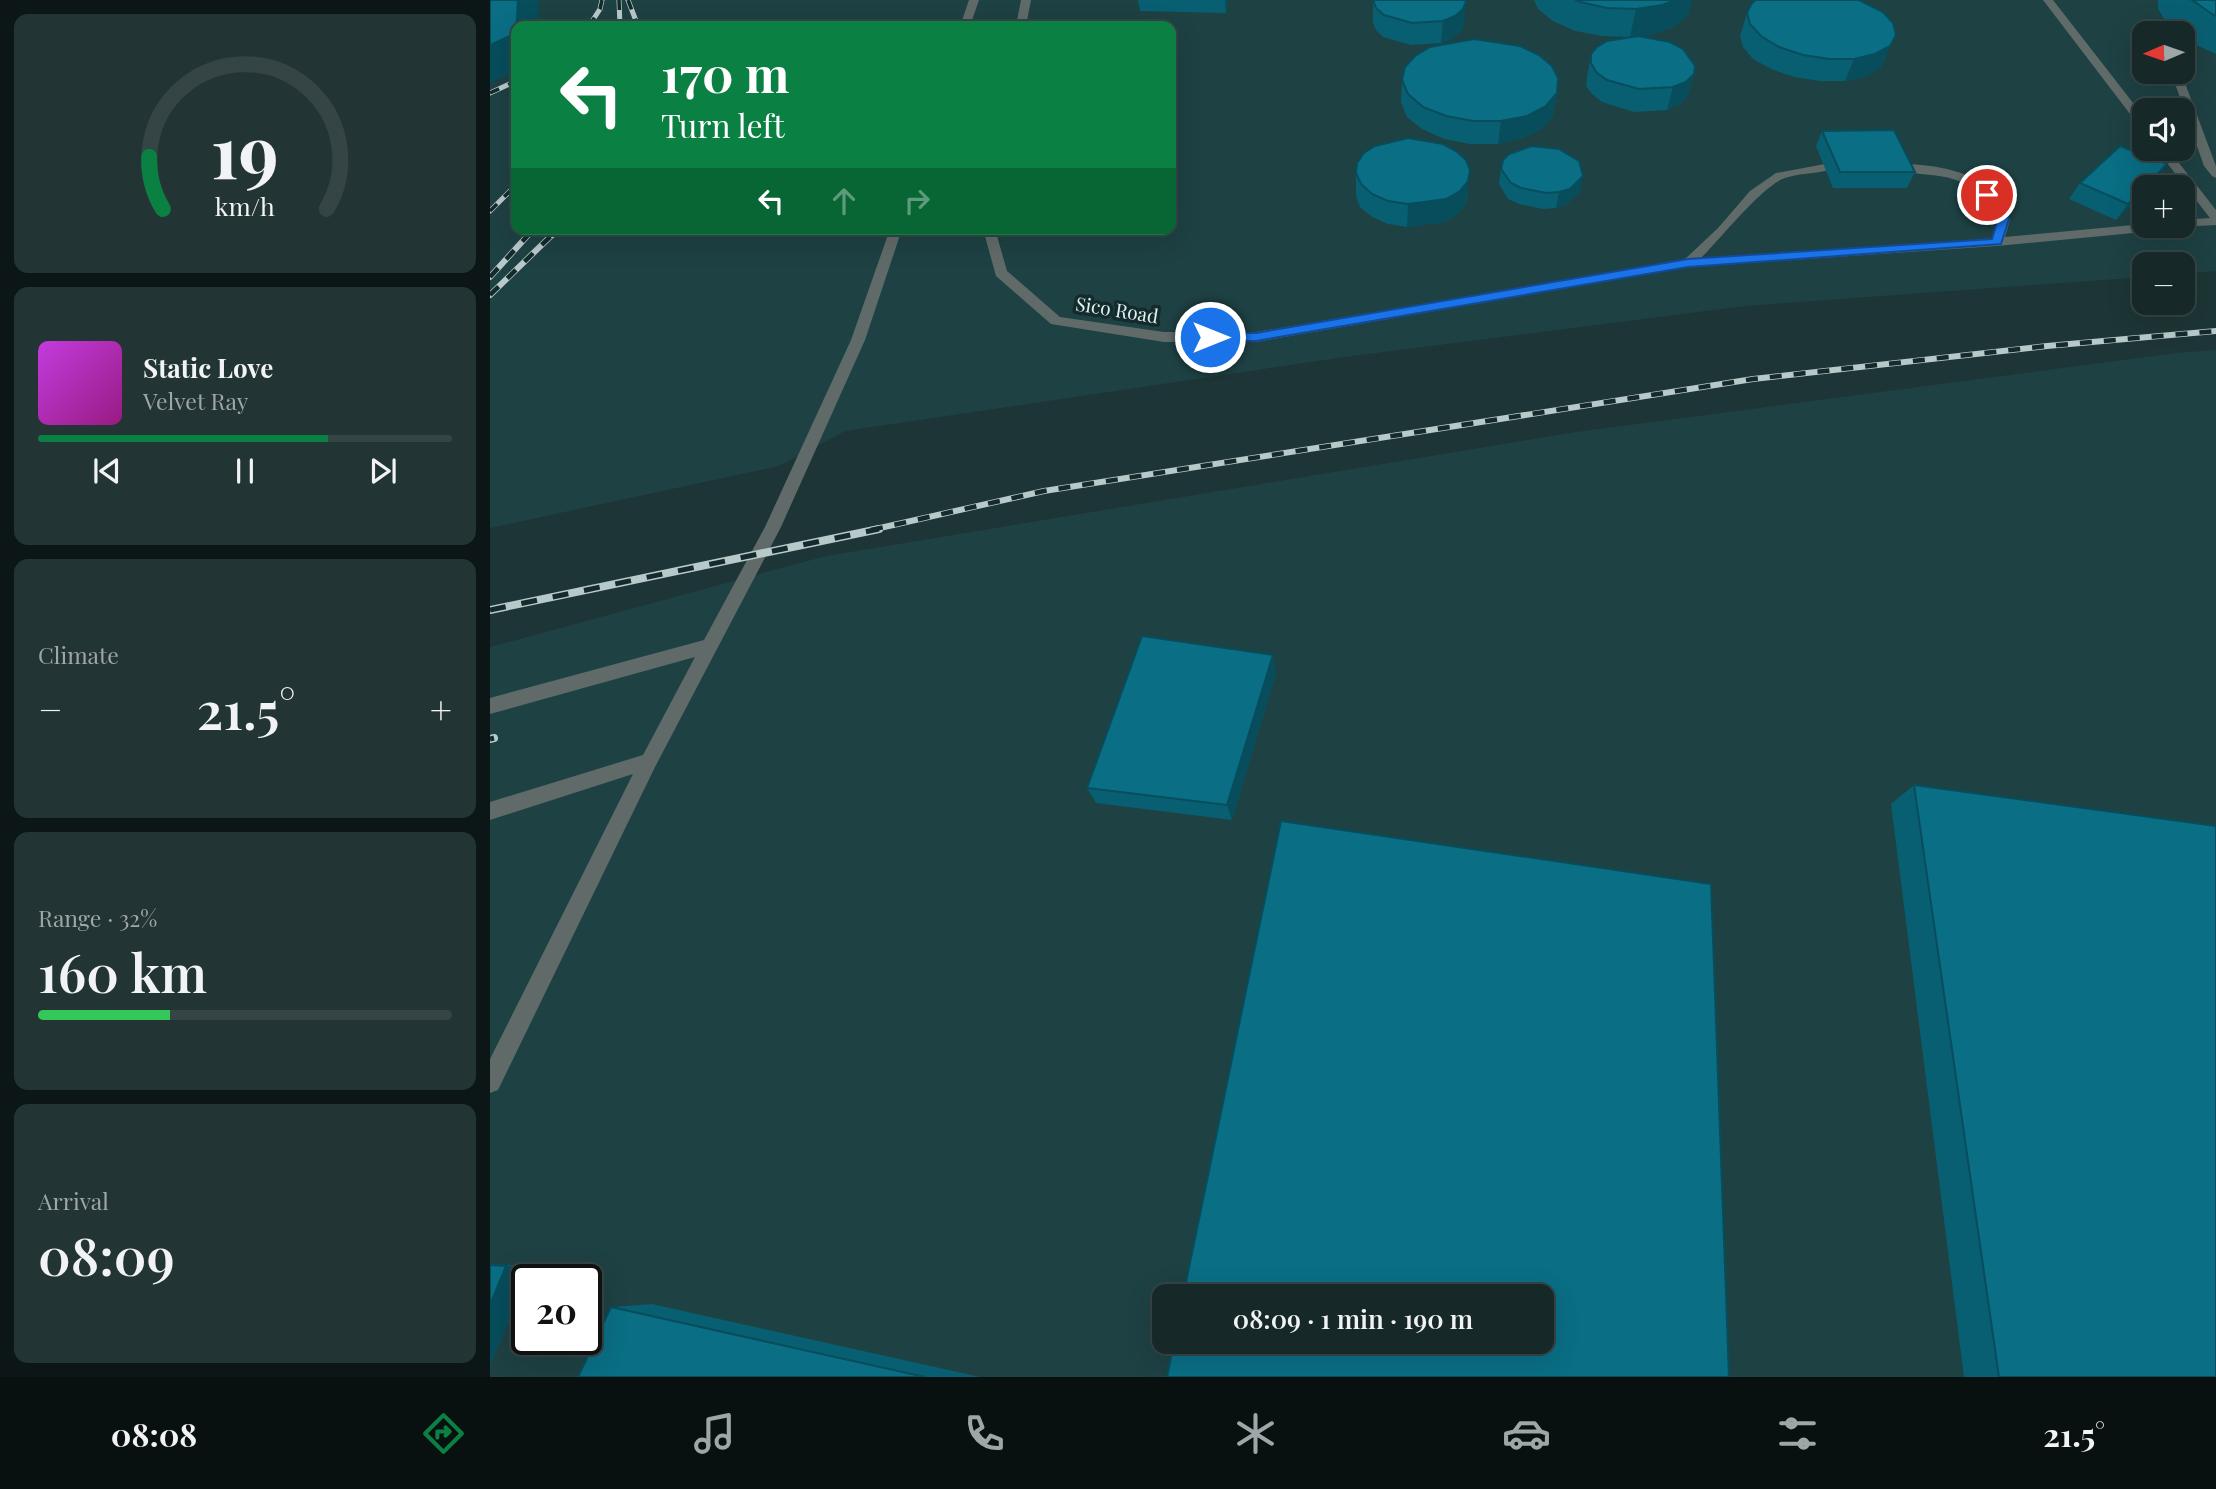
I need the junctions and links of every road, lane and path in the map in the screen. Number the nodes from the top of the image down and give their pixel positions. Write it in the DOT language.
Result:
graph roads {
  1 [pos="974,0"];
  2 [pos="1026,0"];
  3 [pos="2048,0"];
  4 [pos="967,21"];
  5 [pos="1022,21"];
  6 [pos="2180,84"];
  7 [pos="2132,109"];
  8 [pos="2171,161"];
  9 [pos="1897,167"];
  10 [pos="1825,168"];
  11 [pos="2216,174"];
  12 [pos="2216,219"];
  13 [pos="2195,222"];
  14 [pos="2132,229"];
  15 [pos="894,235"];
  16 [pos="991,235"];
  17 [pos="1997,242"];
  18 [pos="1688,263"];
  19 [pos="710,646"];
  20 [pos="490,706"];
  21 [pos="649,761"];
  22 [pos="490,811"];
  23 [pos="490,1082"];
  1 -- 4 [label="lane"];
  2 -- 5 [label="lane"];
  3 -- 7 [label="lane"];
  6 -- 11 [label="lane"];
  8 -- 12 [label="lane"];
  9 -- 17 [label="lane"];
  10 -- 18 [label="lane"];
  12 -- 13 [label="lane"];
  14 -- 17 [label="lane, Sico Road"];
  15 -- 19 [label="lane"];
  16 -- 18 [label="lane, Sico Road"];
  17 -- 18 [label="lane, Sico Road"];
  19 -- 20 [label="lane"];
  19 -- 21 [label="lane"];
  21 -- 22 [label="lane"];
  21 -- 23 [label="lane"];
}
